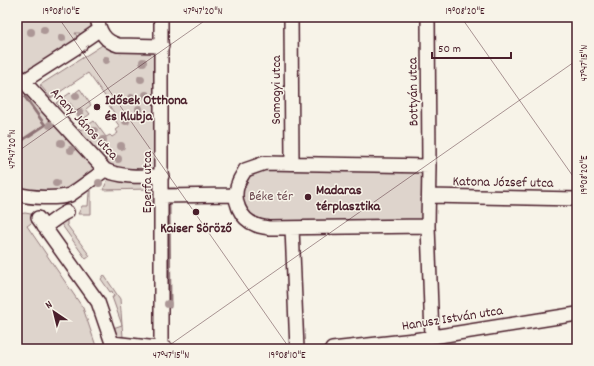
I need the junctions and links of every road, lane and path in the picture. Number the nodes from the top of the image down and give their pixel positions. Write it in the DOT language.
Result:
graph roads {
  1 [pos="161,17"];
  2 [pos="291,17"];
  3 [pos="428,17"];
  4 [pos="98,23"];
  5 [pos="162,46"];
  6 [pos="21,78"];
  7 [pos="292,163"];
  8 [pos="429,166"];
  9 [pos="105,170"];
  10 [pos="162,176"];
  11 [pos="17,194"];
  12 [pos="235,195"];
  13 [pos="161,196"];
  14 [pos="429,196"];
  15 [pos="577,199"];
  16 [pos="66,212"];
  17 [pos="428,226"];
  18 [pos="292,228"];
  19 [pos="577,314"];
  20 [pos="432,336"];
  21 [pos="113,346"];
  22 [pos="164,349"];
  23 [pos="297,349"];
  24 [pos="332,349"];
  1 -- 5 [label="street, Eperfa utca"];
  2 -- 7 [label="street, Somogyi utca"];
  3 -- 8 [label="street, Bottyán utca"];
  4 -- 5 [label="street"];
  4 -- 6 [label="street"];
  5 -- 10 [label="street, Eperfa utca"];
  6 -- 9 [label="street, Arany János utca"];
  7 -- 8 [label="street"];
  7 -- 12 [label="street"];
  8 -- 14 [label="street"];
  9 -- 10 [label="street, Arany János utca"];
  9 -- 11 [label="street"];
  10 -- 13 [label="street, Eperfa utca"];
  12 -- 13 [label="street"];
  12 -- 18 [label="street"];
  13 -- 22 [label="street, Eperfa utca"];
  14 -- 15 [label="street, Katona József utca"];
  14 -- 17 [label="street"];
  16 -- 21 [label="street"];
  17 -- 18 [label="street"];
  17 -- 20 [label="street"];
  18 -- 23 [label="street"];
  19 -- 20 [label="street, Hanusz István utca"];
  20 -- 24 [label="street, Hanusz István utca"];
  21 -- 22 [label="street"];
}
